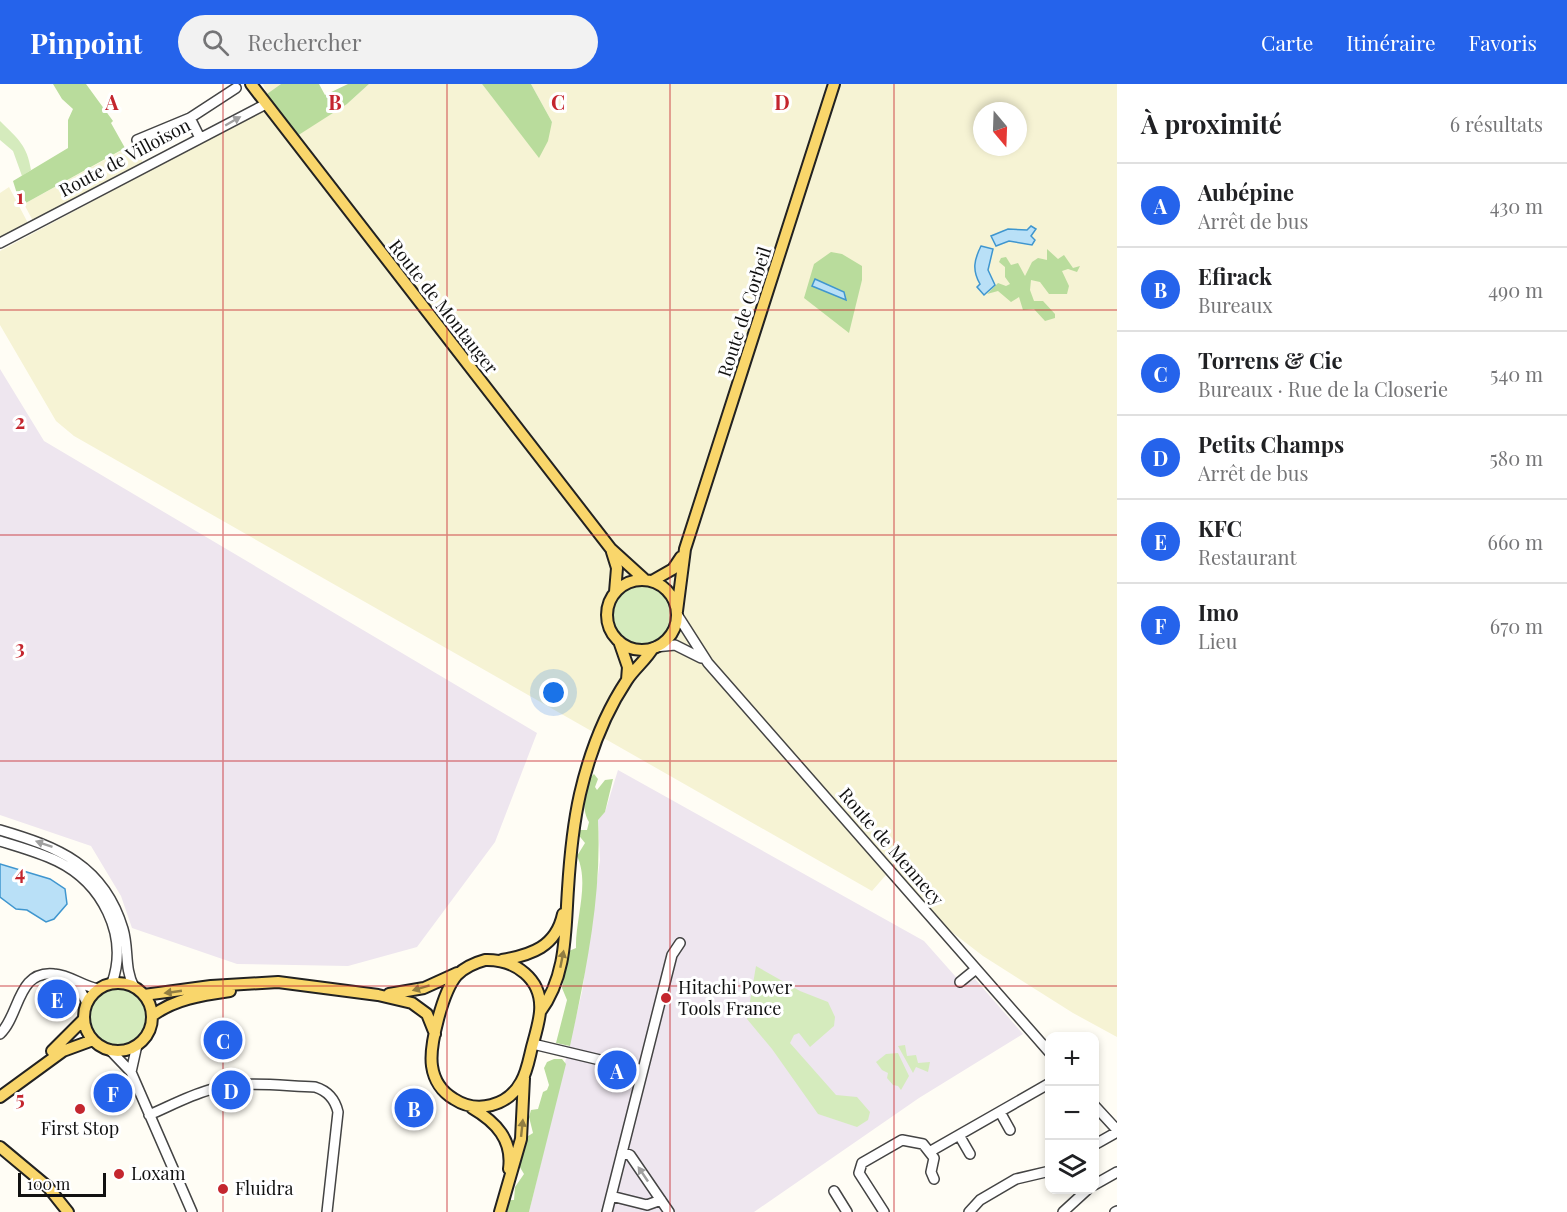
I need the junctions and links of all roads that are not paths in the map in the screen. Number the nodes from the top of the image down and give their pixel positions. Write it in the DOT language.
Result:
graph roads {
  1 [pos="251,84"];
  2 [pos="834,84"];
  3 [pos="236,88"];
  4 [pos="266,104"];
  5 [pos="190,118"];
  6 [pos="200,138"];
  7 [pos="137,140"];
  8 [pos="0,243"];
  9 [pos="611,549"];
  10 [pos="685,549"];
  11 [pos="648,580"];
  12 [pos="615,592"];
  13 [pos="678,613"];
  14 [pos="619,641"];
  15 [pos="654,648"];
  16 [pos="708,663"];
  17 [pos="627,681"];
  18 [pos="0,830"];
  19 [pos="0,841"];
  20 [pos="567,901"];
  21 [pos="680,943"];
  22 [pos="502,960"];
  23 [pos="975,969"];
  24 [pos="462,970"];
  25 [pos="960,982"];
  26 [pos="112,983"];
  27 [pos="78,984"];
  28 [pos="134,987"];
  29 [pos="311,987"];
  30 [pos="98,989"];
  31 [pos="144,995"];
  32 [pos="378,995"];
  33 [pos="87,1003"];
  34 [pos="540,1012"];
  35 [pos="152,1016"];
  36 [pos="84,1019"];
  37 [pos="0,1034"];
  38 [pos="436,1037"];
  39 [pos="93,1040"];
  40 [pos="533,1044"];
  41 [pos="137,1045"];
  42 [pos="1045,1047"];
  43 [pos="110,1050"];
  44 [pos="642,1070"];
  45 [pos="131,1072"];
  46 [pos="524,1076"];
  47 [pos="1045,1086"];
  48 [pos="0,1095"];
  49 [pos="469,1106"];
  50 [pos="1099,1109"];
  51 [pos="1000,1112"];
  52 [pos="149,1115"];
  53 [pos="1010,1130"];
  54 [pos="1117,1131"];
  55 [pos="958,1135"];
  56 [pos="1099,1142"];
  57 [pos="0,1147"];
  58 [pos="931,1151"];
  59 [pos="622,1152"];
  60 [pos="970,1155"];
  61 [pos="1045,1172"];
  62 [pos="1117,1172"];
  63 [pos="509,1178"];
  64 [pos="934,1179"];
  65 [pos="1099,1183"];
  66 [pos="834,1191"];
  67 [pos="1083,1194"];
  68 [pos="611,1196"];
  69 [pos="661,1200"];
  70 [pos="68,1212"];
  71 [pos="192,1212"];
  72 [pos="327,1212"];
  73 [pos="500,1212"];
  74 [pos="607,1212"];
  75 [pos="669,1212"];
  76 [pos="847,1212"];
  77 [pos="884,1212"];
  78 [pos="969,1212"];
  79 [pos="1064,1212"];
  1 -- 4 [label="main road, Route de Montauger"];
  2 -- 10 [label="main road, Route de Corbeil"];
  3 -- 5 [label="street"];
  6 -- 4 [label="street, Route de Villoison, one-way"];
  4 -- 9 [label="main road, Route de Montauger"];
  5 -- 6 [label="street"];
  5 -- 7 [label="street"];
  6 -- 8 [label="street, Route de Villoison"];
  9 -- 11 [label="main road, Route de Montauger"];
  9 -- 12 [label="main road, Route de Montauger"];
  10 -- 11 [label="main road, Route de Corbeil"];
  10 -- 13 [label="main road, Route de Corbeil"];
  11 -- 12 [label="main road"];
  11 -- 13 [label="main road"];
  12 -- 14 [label="main road"];
  13 -- 15 [label="main road"];
  13 -- 16 [label="street, Route de Mennecy"];
  14 -- 15 [label="main road"];
  14 -- 17 [label="main road"];
  15 -- 16 [label="street, Route de Mennecy"];
  15 -- 17 [label="main road"];
  16 -- 23 [label="street, Route de Mennecy"];
  17 -- 20 [label="main road"];
  28 -- 18 [label="street, one-way"];
  19 -- 26 [label="street"];
  20 -- 22 [label="main road"];
  34 -- 20 [label="main road, one-way"];
  21 -- 44 [label="street"];
  22 -- 24 [label="main road"];
  22 -- 34 [label="main road"];
  23 -- 25 [label="street"];
  23 -- 42 [label="street, Route de Mennecy"];
  24 -- 32 [label="main road, one-way"];
  24 -- 38 [label="main road"];
  26 -- 28 [label="main road"];
  26 -- 30 [label="main road"];
  27 -- 30 [label="street"];
  27 -- 33 [label="street"];
  27 -- 37 [label="street"];
  28 -- 31 [label="main road"];
  29 -- 31 [label="main road, one-way"];
  29 -- 32 [label="main road"];
  29 -- 35 [label="main road"];
  30 -- 33 [label="main road"];
  31 -- 35 [label="main road"];
  32 -- 38 [label="main road"];
  33 -- 36 [label="main road"];
  34 -- 40 [label="main road"];
  35 -- 41 [label="main road"];
  36 -- 39 [label="main road"];
  36 -- 48 [label="main road"];
  38 -- 49 [label="main road"];
  39 -- 43 [label="main road"];
  39 -- 48 [label="main road"];
  40 -- 44 [label="street"];
  40 -- 46 [label="main road"];
  41 -- 43 [label="main road"];
  41 -- 45 [label="street"];
  43 -- 45 [label="street"];
  44 -- 59 [label="street"];
  45 -- 52 [label="street"];
  46 -- 49 [label="main road"];
  63 -- 46 [label="main road, one-way"];
  47 -- 51 [label="street"];
  49 -- 63 [label="main road"];
  50 -- 54 [label="street"];
  51 -- 53 [label="street"];
  51 -- 55 [label="street"];
  52 -- 71 [label="street"];
  52 -- 72 [label="street"];
  54 -- 56 [label="street"];
  55 -- 58 [label="street"];
  55 -- 60 [label="street"];
  57 -- 70 [label="main road"];
  58 -- 64 [label="street"];
  58 -- 77 [label="street"];
  59 -- 68 [label="street"];
  69 -- 59 [label="street, one-way"];
  61 -- 78 [label="street"];
  62 -- 65 [label="street"];
  63 -- 73 [label="main road"];
  66 -- 76 [label="street"];
  67 -- 79 [label="street"];
  68 -- 69 [label="street"];
  68 -- 74 [label="street"];
  69 -- 75 [label="street"];
}
